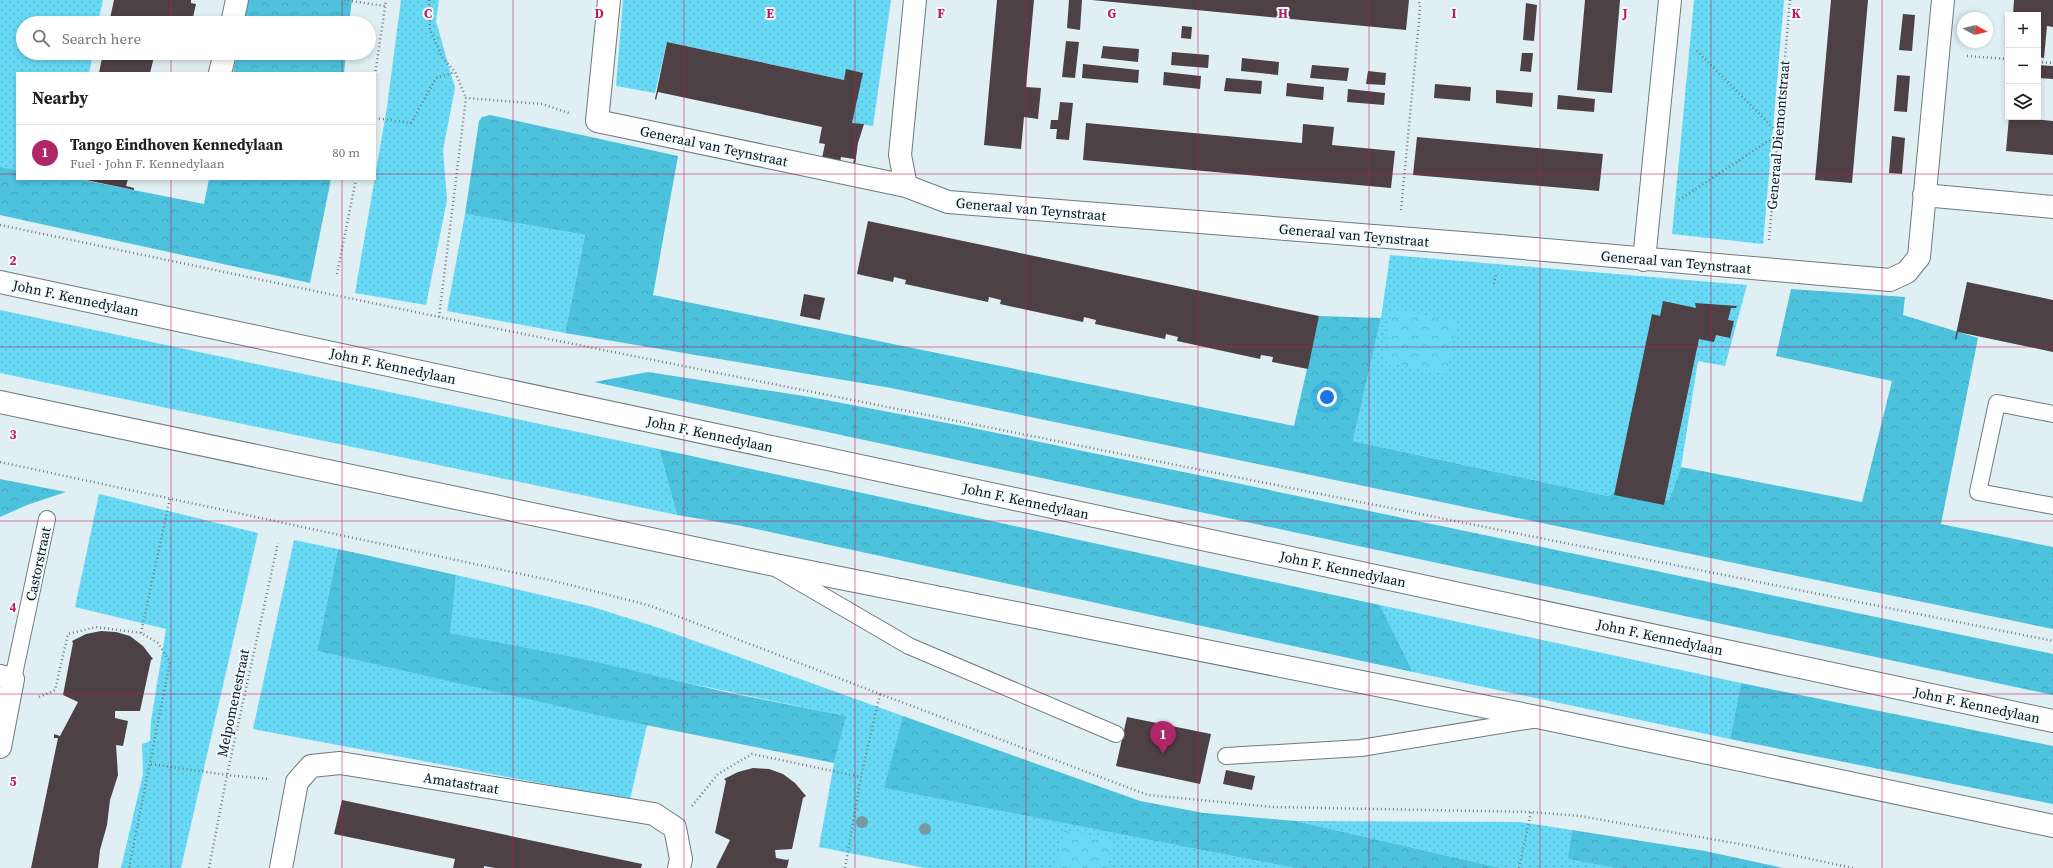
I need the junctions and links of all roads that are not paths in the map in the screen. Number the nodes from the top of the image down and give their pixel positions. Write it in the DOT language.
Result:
graph roads {
  1 [pos="237,0"];
  2 [pos="609,0"];
  3 [pos="915,0"];
  4 [pos="1670,0"];
  5 [pos="1943,0"];
  6 [pos="234,16"];
  7 [pos="223,60"];
  8 [pos="220,72"];
  9 [pos="906,186"];
  10 [pos="1924,195"];
  11 [pos="2053,207"];
  12 [pos="1644,260"];
  13 [pos="0,282"];
  14 [pos="0,402"];
  15 [pos="2053,414"];
  16 [pos="2053,506"];
  17 [pos="47,519"];
  18 [pos="765,563"];
  19 [pos="6,677"];
  20 [pos="1542,718"];
  21 [pos="2053,721"];
  22 [pos="1116,734"];
  23 [pos="0,747"];
  24 [pos="1226,756"];
  25 [pos="2053,826"];
  26 [pos="282,868"];
  27 [pos="679,868"];
  1 -- 6 [label="main road"];
  2 -- 9 [label="main road, Generaal van Teynstraat"];
  3 -- 9 [label="main road"];
  4 -- 12 [label="main road"];
  5 -- 10 [label="main road, Generaal van Teynstraat"];
  7 -- 8 [label="main road"];
  9 -- 12 [label="main road, Generaal van Teynstraat"];
  10 -- 11 [label="main road"];
  10 -- 12 [label="main road, Generaal van Teynstraat"];
  13 -- 21 [label="main road, John F. Kennedylaan"];
  14 -- 18 [label="main road"];
  15 -- 16 [label="lane"];
  17 -- 19 [label="lane, Castorstraat"];
  18 -- 20 [label="main road"];
  18 -- 22 [label="lane"];
  19 -- 23 [label="main road, Castorstraat"];
  20 -- 24 [label="lane"];
  20 -- 25 [label="main road"];
  26 -- 27 [label="main road, Amatastraat"];
}
